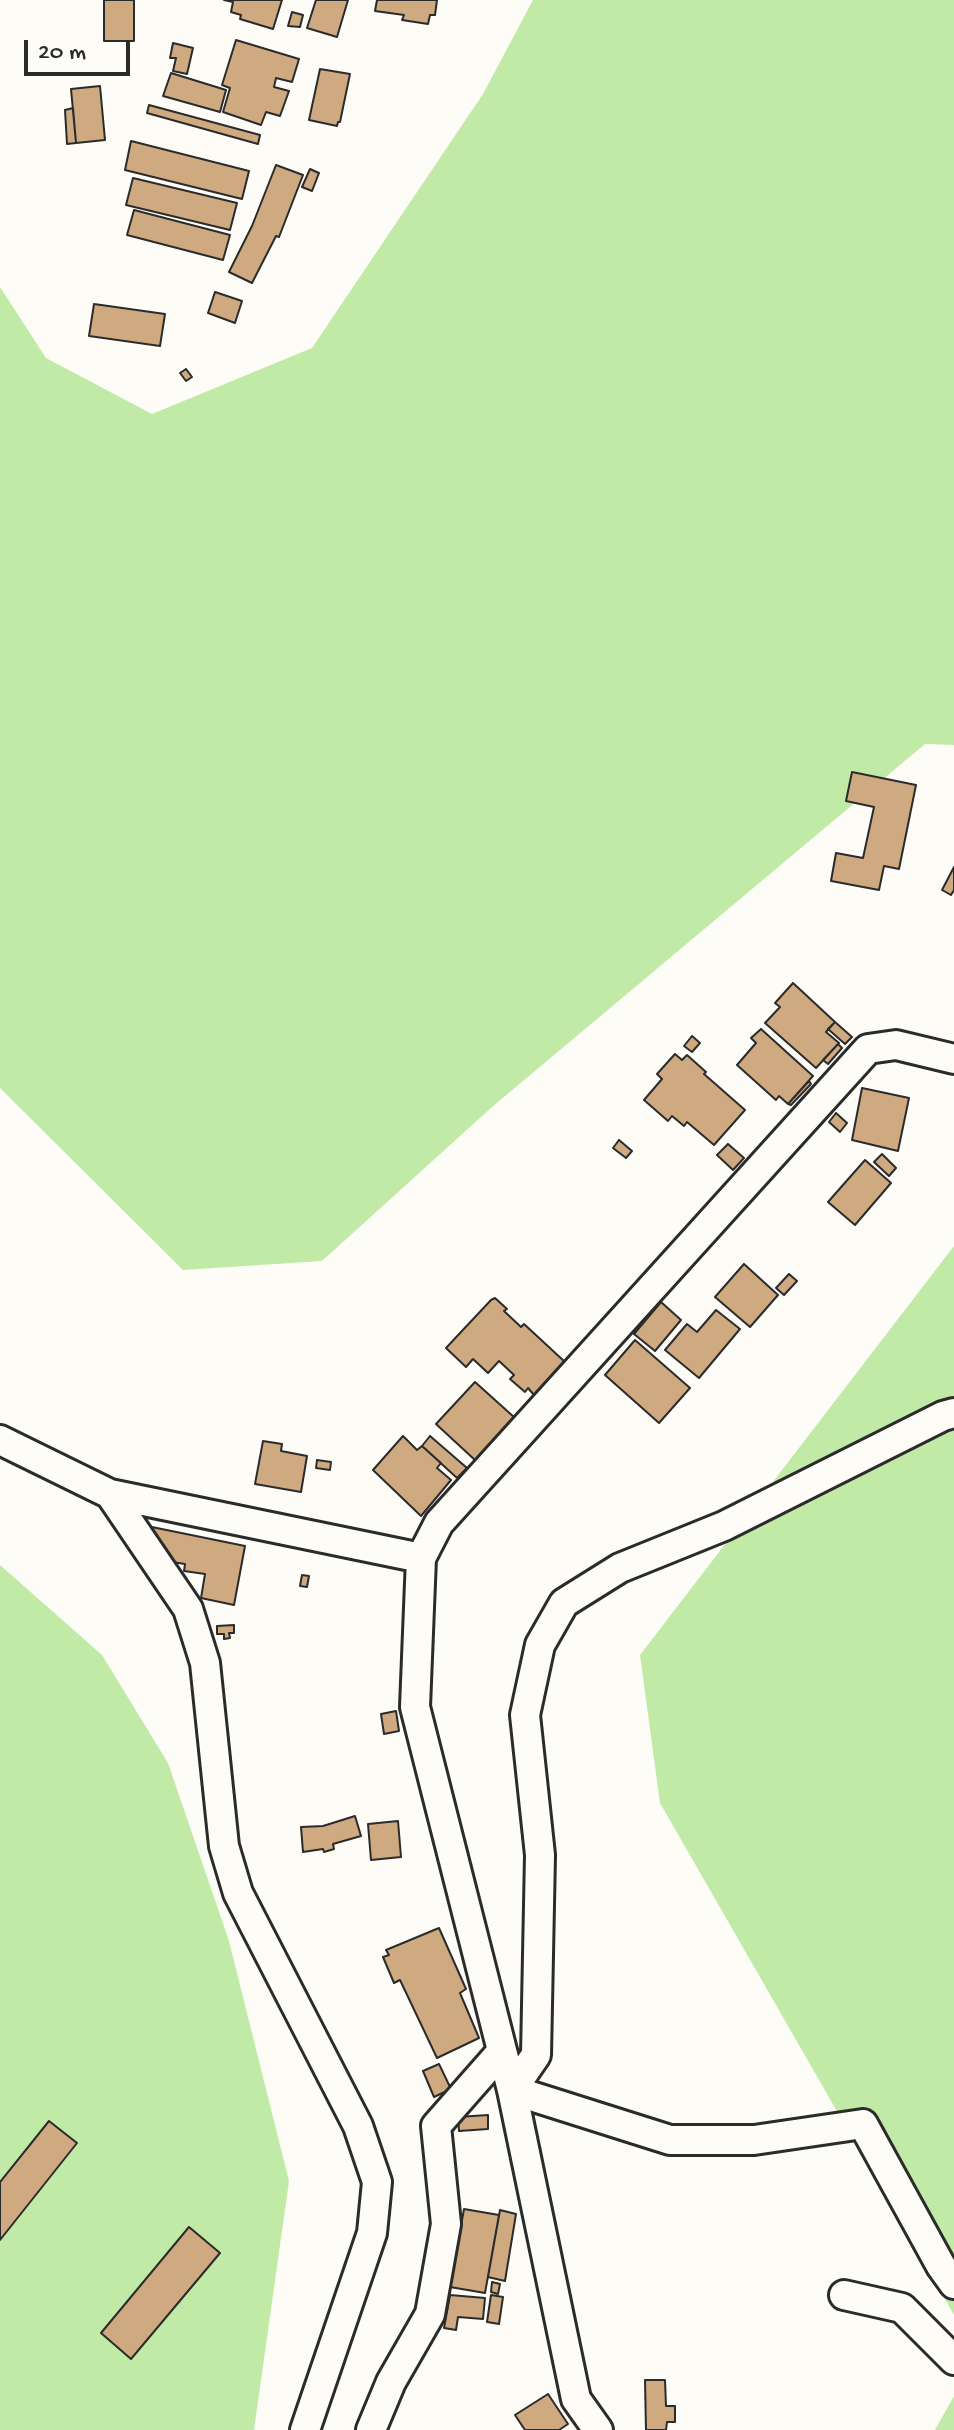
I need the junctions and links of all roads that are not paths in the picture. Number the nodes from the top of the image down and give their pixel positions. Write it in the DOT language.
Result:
graph roads {
  1 [pos="954,1059"];
  2 [pos="954,1413"];
  3 [pos="0,1440"];
  4 [pos="110,1494"];
  5 [pos="421,1558"];
  6 [pos="502,2051"];
  7 [pos="512,2090"];
  8 [pos="954,2284"];
  9 [pos="844,2295"];
  10 [pos="954,2360"];
  11 [pos="305,2430"];
  12 [pos="371,2430"];
  13 [pos="598,2430"];
  1 -- 5 [label="street"];
  2 -- 7 [label="street"];
  3 -- 4 [label="street"];
  4 -- 5 [label="street"];
  4 -- 11 [label="street"];
  5 -- 6 [label="street"];
  6 -- 7 [label="street"];
  6 -- 12 [label="street"];
  7 -- 8 [label="street"];
  7 -- 13 [label="street"];
  9 -- 10 [label="street"];
}
